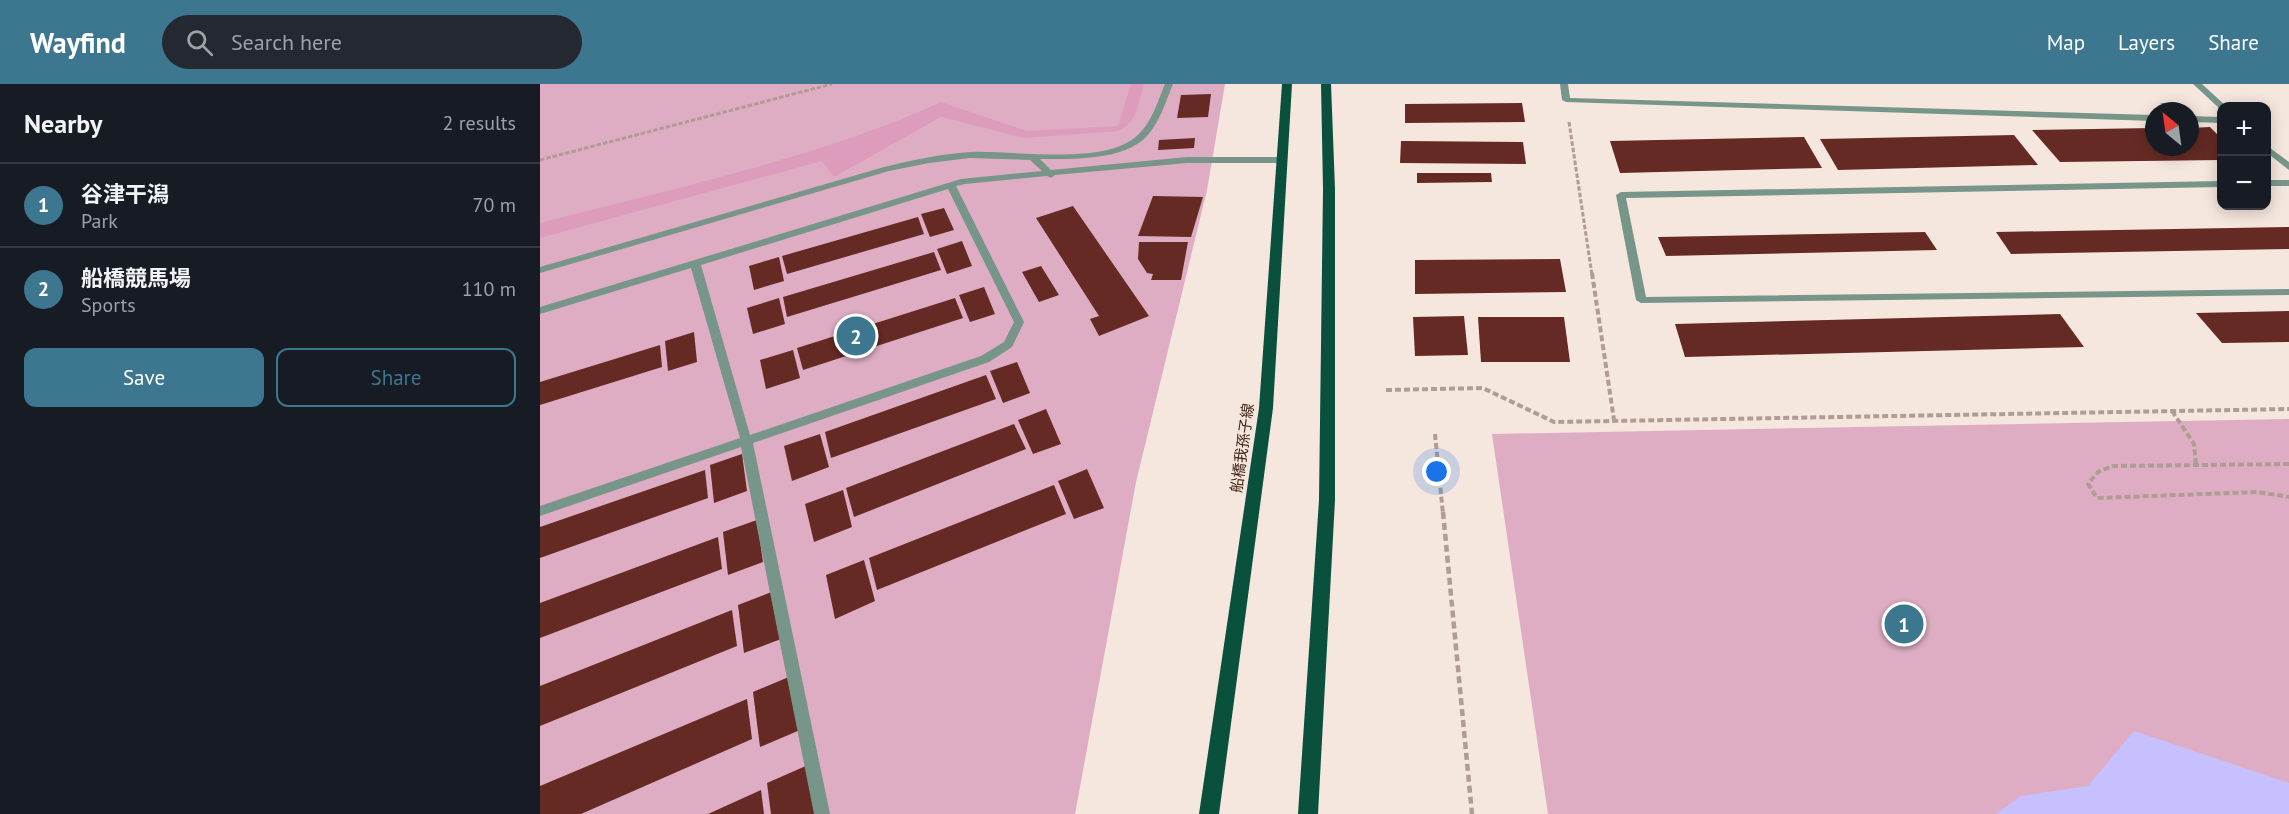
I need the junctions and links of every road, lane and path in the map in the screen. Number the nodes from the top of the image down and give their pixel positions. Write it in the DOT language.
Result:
graph roads {
  1 [pos="832,84"];
  2 [pos="1169,84"];
  3 [pos="1287,84"];
  4 [pos="1326,84"];
  5 [pos="1564,84"];
  6 [pos="2197,84"];
  7 [pos="1566,100"];
  8 [pos="2217,102"];
  9 [pos="2145,118"];
  10 [pos="2199,119"];
  11 [pos="2217,120"];
  12 [pos="2271,151"];
  13 [pos="1032,158"];
  14 [pos="540,160"];
  15 [pos="1282,160"];
  16 [pos="2289,167"];
  17 [pos="1051,175"];
  18 [pos="2271,183"];
  19 [pos="2289,183"];
  20 [pos="2217,184"];
  21 [pos="951,185"];
  22 [pos="695,263"];
  23 [pos="540,270"];
  24 [pos="2289,292"];
  25 [pos="540,310"];
  26 [pos="1386,390"];
  27 [pos="2289,409"];
  28 [pos="2171,411"];
  29 [pos="1614,420"];
  30 [pos="1435,434"];
  31 [pos="746,441"];
  32 [pos="2289,465"];
  33 [pos="2196,466"];
  34 [pos="2289,497"];
  35 [pos="540,511"];
  36 [pos="822,814"];
  37 [pos="1209,814"];
  38 [pos="1308,814"];
  39 [pos="1472,814"];
  1 -- 14 [label="path"];
  2 -- 13 [label="street"];
  3 -- 15 [label="main road, 船橋我孫子線"];
  4 -- 38 [label="main road"];
  5 -- 7 [label="street"];
  6 -- 8 [label="street"];
  7 -- 9 [label="street"];
  7 -- 29 [label="path"];
  10 -- 11 [label="street"];
  12 -- 16 [label="street"];
  13 -- 17 [label="street"];
  13 -- 23 [label="street"];
  15 -- 17 [label="street"];
  15 -- 37 [label="main road, 船橋我孫子線"];
  17 -- 21 [label="street"];
  18 -- 19 [label="street"];
  20 -- 24 [label="street"];
  21 -- 22 [label="street"];
  21 -- 31 [label="street"];
  22 -- 25 [label="street"];
  22 -- 31 [label="street"];
  26 -- 29 [label="path"];
  27 -- 28 [label="path"];
  28 -- 29 [label="path"];
  28 -- 33 [label="path"];
  30 -- 39 [label="path"];
  31 -- 35 [label="street"];
  31 -- 36 [label="street"];
  32 -- 33 [label="path"];
  33 -- 34 [label="path"];
}
